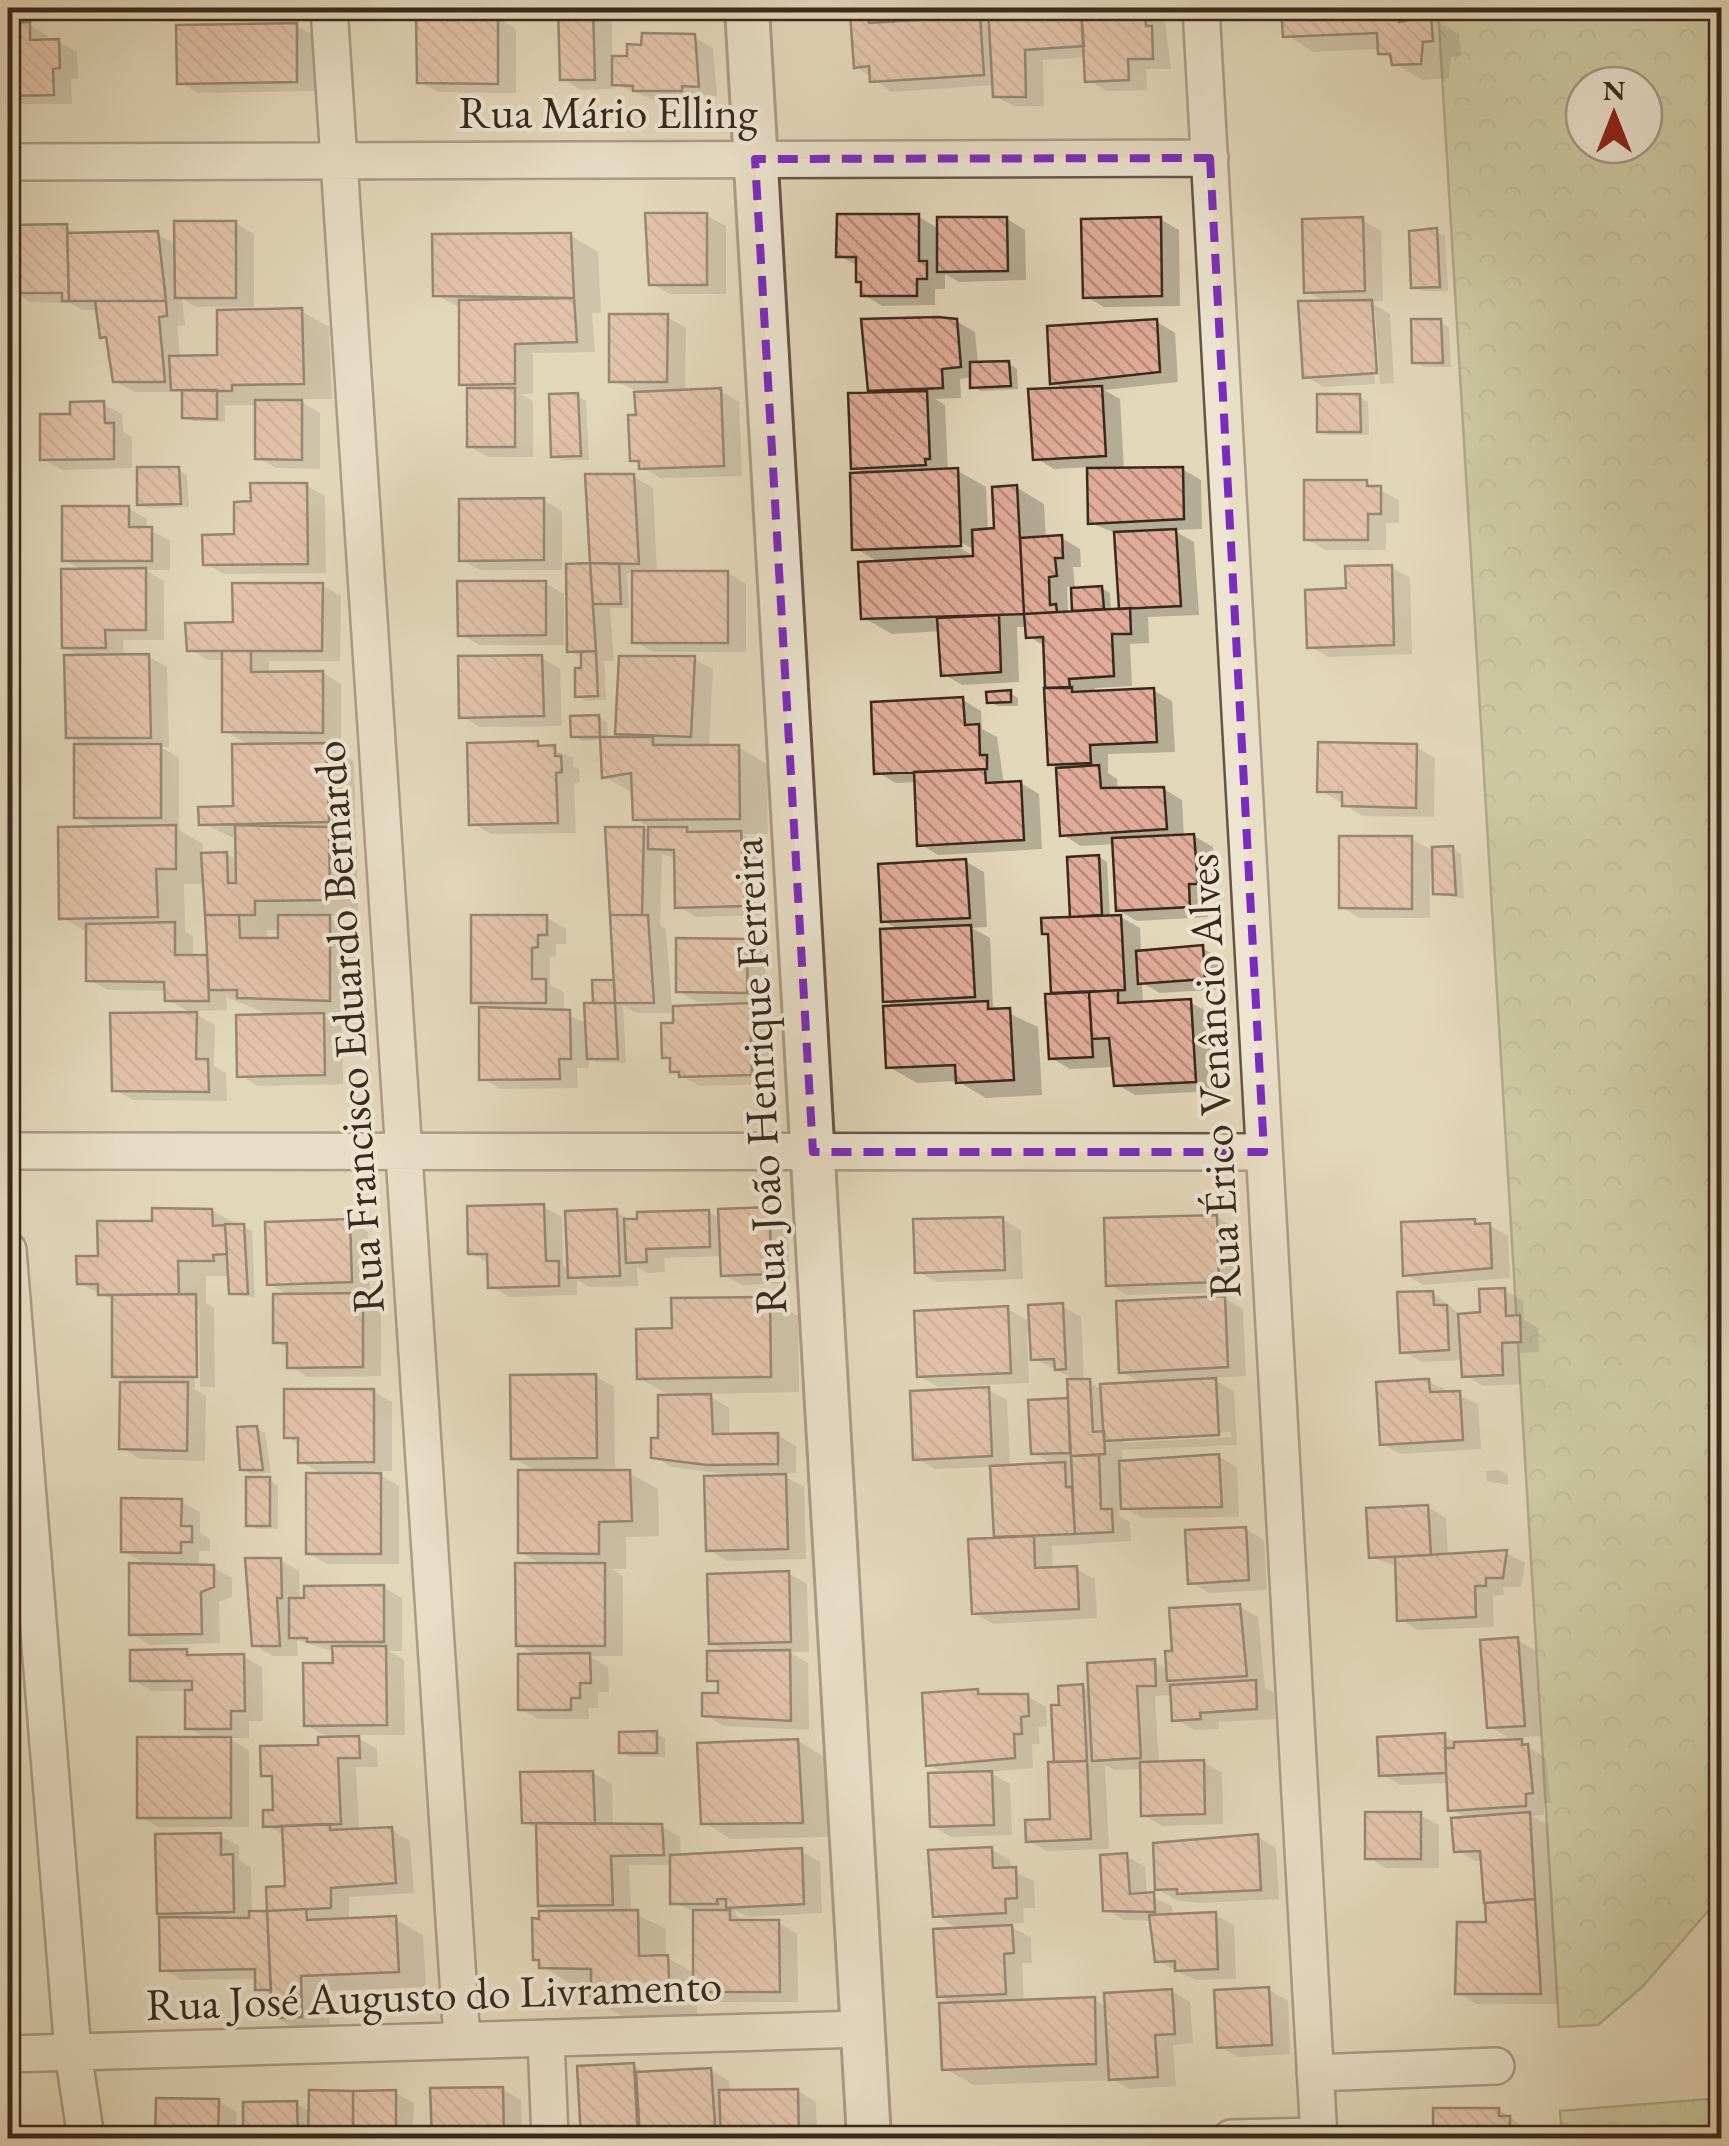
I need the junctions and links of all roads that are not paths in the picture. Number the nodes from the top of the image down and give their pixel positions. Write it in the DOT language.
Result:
graph roads {
  1 [pos="329,8"];
  2 [pos="747,8"];
  3 [pos="1201,8"];
  4 [pos="1210,158"];
  5 [pos="755,159"];
  6 [pos="339,161"];
  7 [pos="8,162"];
  8 [pos="8,1151"];
  9 [pos="404,1152"];
  10 [pos="813,1152"];
  11 [pos="1264,1152"];
  12 [pos="8,1250"];
  13 [pos="862,2029"];
  14 [pos="546,2038"];
  15 [pos="462,2040"];
  16 [pos="73,2052"];
  17 [pos="8,2054"];
  18 [pos="1496,2066"];
  19 [pos="1316,2073"];
  20 [pos="1319,2137"];
  21 [pos="86,2138"];
  22 [pos="550,2138"];
  23 [pos="869,2138"];
  24 [pos="1231,2138"];
  1 -- 6 [label="street, Rua Francisco Eduardo Bernardo"];
  2 -- 5 [label="street, Rua João Henrique Ferreira"];
  3 -- 4 [label="street, Rua Érico Venâncio Alves"];
  4 -- 5 [label="street, Rua Mário Elling"];
  4 -- 11 [label="street, Rua Érico Venâncio Alves"];
  5 -- 6 [label="street, Rua Mário Elling"];
  5 -- 10 [label="street, Rua João Henrique Ferreira"];
  6 -- 7 [label="street, Rua Mário Elling"];
  6 -- 9 [label="street, Rua Francisco Eduardo Bernardo"];
  8 -- 9 [label="street"];
  9 -- 10 [label="street"];
  9 -- 15 [label="street, Rua Francisco Eduardo Bernardo"];
  10 -- 11 [label="street"];
  10 -- 13 [label="street, Rua João Henrique Ferreira"];
  11 -- 19 [label="street, Rua Érico Venâncio Alves"];
  12 -- 16 [label="street"];
  13 -- 14 [label="street, Rua José Augusto do Livramento"];
  13 -- 23 [label="street, Rua João Henrique Ferreira"];
  14 -- 15 [label="street, Rua José Augusto do Livramento"];
  14 -- 22 [label="street"];
  15 -- 16 [label="street, Rua José Augusto do Livramento"];
  16 -- 17 [label="street, Rua José Augusto do Livramento"];
  16 -- 21 [label="street"];
  18 -- 19 [label="street"];
  19 -- 20 [label="street, Rua Érico Venâncio Alves"];
  20 -- 24 [label="street"];
}
